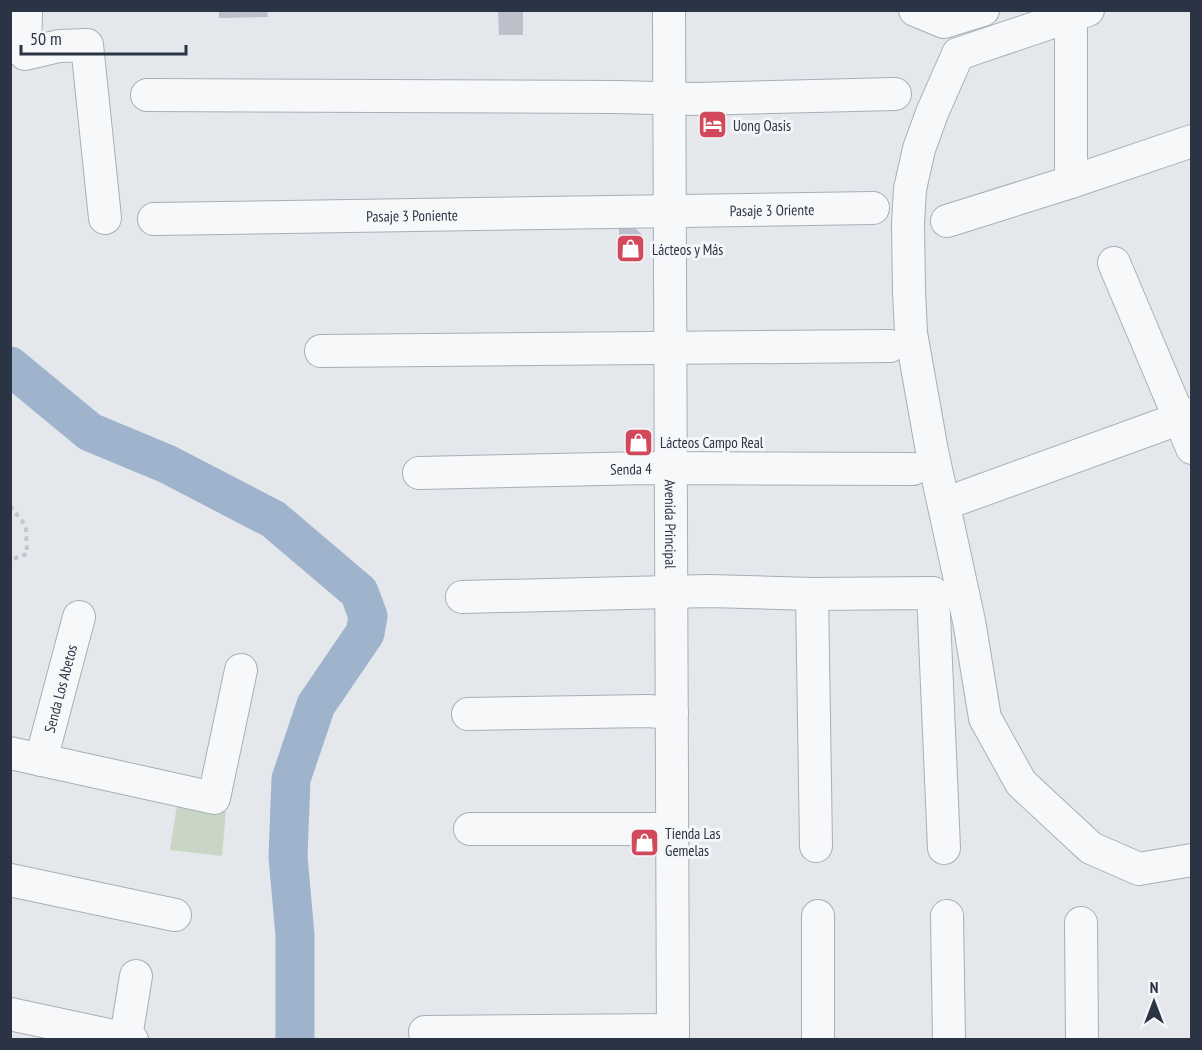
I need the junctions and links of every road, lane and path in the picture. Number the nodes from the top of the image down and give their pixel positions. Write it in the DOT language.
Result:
graph roads {
  1 [pos="26,10"];
  2 [pos="669,10"];
  3 [pos="915,10"];
  4 [pos="983,10"];
  5 [pos="1076,12"];
  6 [pos="944,22"];
  7 [pos="958,54"];
  8 [pos="18,56"];
  9 [pos="895,94"];
  10 [pos="147,95"];
  11 [pos="669,99"];
  12 [pos="1191,141"];
  13 [pos="1071,182"];
  14 [pos="873,208"];
  15 [pos="669,210"];
  16 [pos="105,218"];
  17 [pos="154,219"];
  18 [pos="947,221"];
  19 [pos="1114,263"];
  20 [pos="890,346"];
  21 [pos="670,348"];
  22 [pos="321,351"];
  23 [pos="1186,416"];
  24 [pos="1191,448"];
  25 [pos="671,468"];
  26 [pos="913,469"];
  27 [pos="419,473"];
  28 [pos="944,504"];
  29 [pos="10,506"];
  30 [pos="10,560"];
  31 [pos="671,592"];
  32 [pos="812,594"];
  33 [pos="462,597"];
  34 [pos="79,617"];
  35 [pos="241,670"];
  36 [pos="672,713"];
  37 [pos="468,714"];
  38 [pos="10,753"];
  39 [pos="41,760"];
  40 [pos="470,829"];
  41 [pos="672,829"];
  42 [pos="816,846"];
  43 [pos="944,848"];
  44 [pos="1191,860"];
  45 [pos="10,880"];
  46 [pos="175,915"];
  47 [pos="818,916"];
  48 [pos="947,916"];
  49 [pos="1081,923"];
  50 [pos="136,976"];
  51 [pos="10,1014"];
  52 [pos="425,1032"];
  53 [pos="673,1035"];
  54 [pos="129,1038"];
  55 [pos="818,1040"];
  56 [pos="949,1040"];
  57 [pos="1082,1040"];
  1 -- 8 [label="street"];
  2 -- 11 [label="street, Avenida Principal"];
  3 -- 6 [label="street"];
  4 -- 6 [label="street"];
  5 -- 7 [label="street"];
  5 -- 13 [label="street"];
  6 -- 7 [label="street"];
  7 -- 28 [label="street"];
  8 -- 16 [label="street"];
  9 -- 11 [label="street"];
  10 -- 11 [label="street"];
  11 -- 15 [label="street, Avenida Principal"];
  12 -- 13 [label="street"];
  13 -- 18 [label="street"];
  14 -- 15 [label="street, Pasaje 3 Oriente"];
  15 -- 17 [label="street, Pasaje 3 Poniente"];
  15 -- 21 [label="street, Avenida Principal"];
  19 -- 23 [label="street"];
  20 -- 21 [label="street"];
  21 -- 22 [label="street"];
  21 -- 25 [label="street, Avenida Principal"];
  23 -- 24 [label="street"];
  23 -- 28 [label="street"];
  25 -- 26 [label="street, Senda 4"];
  25 -- 27 [label="street, Senda 4"];
  25 -- 31 [label="street, Avenida Principal"];
  28 -- 44 [label="street"];
  29 -- 30 [label="path"];
  31 -- 32 [label="street"];
  31 -- 33 [label="street"];
  31 -- 36 [label="street, Avenida Principal"];
  32 -- 42 [label="street"];
  32 -- 43 [label="street"];
  34 -- 39 [label="street, Senda Los Abetos"];
  35 -- 39 [label="street"];
  36 -- 37 [label="street"];
  36 -- 41 [label="street, Avenida Principal"];
  38 -- 39 [label="street"];
  40 -- 41 [label="street"];
  41 -- 53 [label="street, Avenida Principal"];
  45 -- 46 [label="street"];
  47 -- 55 [label="street"];
  48 -- 56 [label="street"];
  49 -- 57 [label="street"];
  50 -- 54 [label="street"];
  51 -- 54 [label="street"];
  52 -- 53 [label="street"];
}
